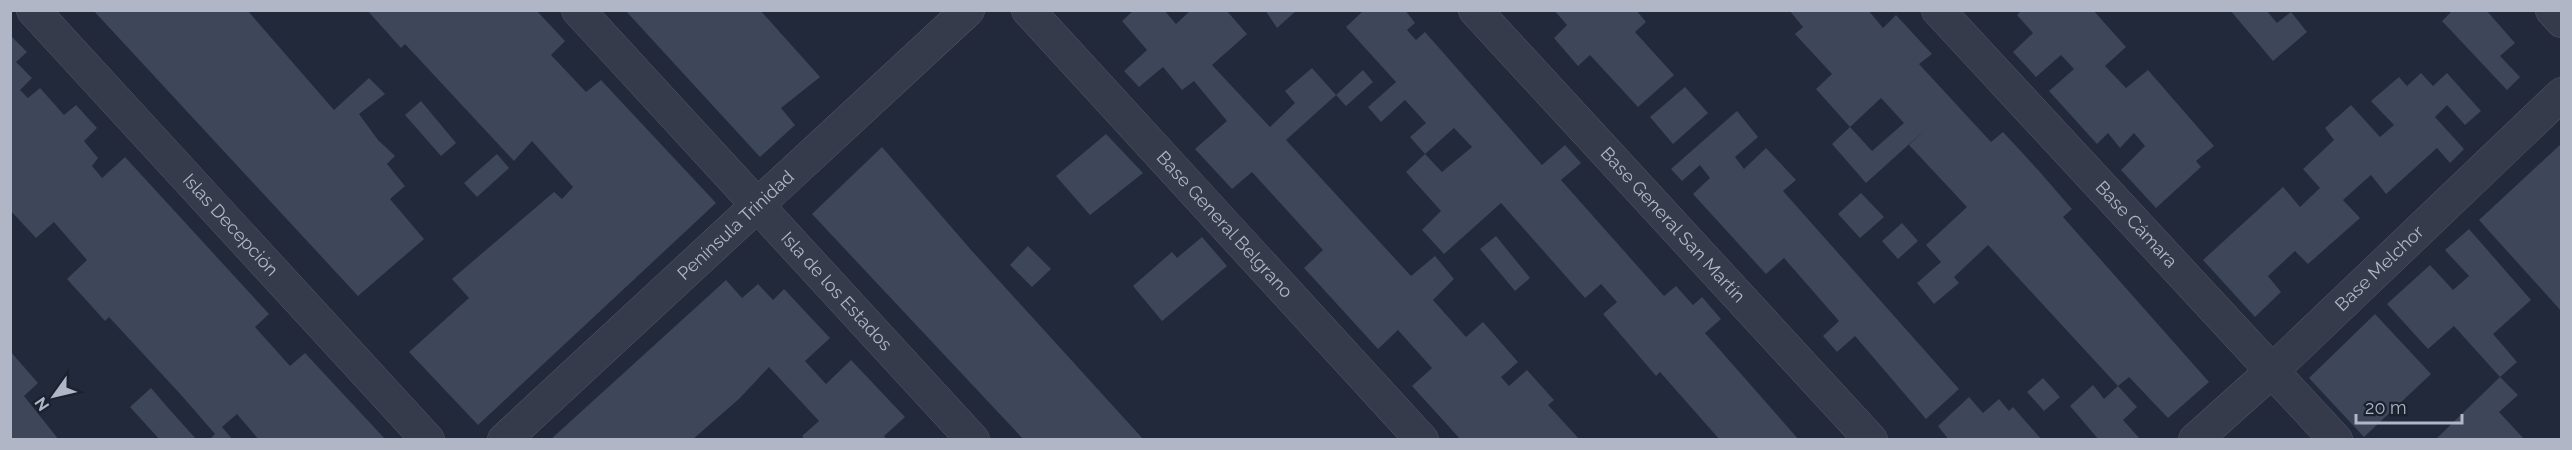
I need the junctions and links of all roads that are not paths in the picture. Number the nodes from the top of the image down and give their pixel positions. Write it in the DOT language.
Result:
graph roads {
  1 [pos="33,10"];
  2 [pos="578,10"];
  3 [pos="968,10"];
  4 [pos="1028,10"];
  5 [pos="1475,10"];
  6 [pos="1938,10"];
  7 [pos="2552,10"];
  8 [pos="2562,21"];
  9 [pos="2562,94"];
  10 [pos="758,207"];
  11 [pos="2273,370"];
  12 [pos="428,440"];
  13 [pos="504,440"];
  14 [pos="973,440"];
  15 [pos="1422,440"];
  16 [pos="1871,440"];
  17 [pos="2195,440"];
  18 [pos="2336,440"];
  1 -- 12 [label="street, Islas Decepción"];
  2 -- 10 [label="street, Isla de los Estados"];
  3 -- 10 [label="street, Península Trinidad"];
  4 -- 15 [label="street, Base General Belgrano"];
  5 -- 16 [label="street, Base General San Martín"];
  6 -- 11 [label="street, Base Cámara"];
  7 -- 8 [label="street"];
  9 -- 11 [label="street, Base Melchor"];
  10 -- 13 [label="street, Península Trinidad"];
  10 -- 14 [label="street, Isla de los Estados"];
  11 -- 17 [label="street, Base Melchor"];
  11 -- 18 [label="street, Base Cámara"];
}
